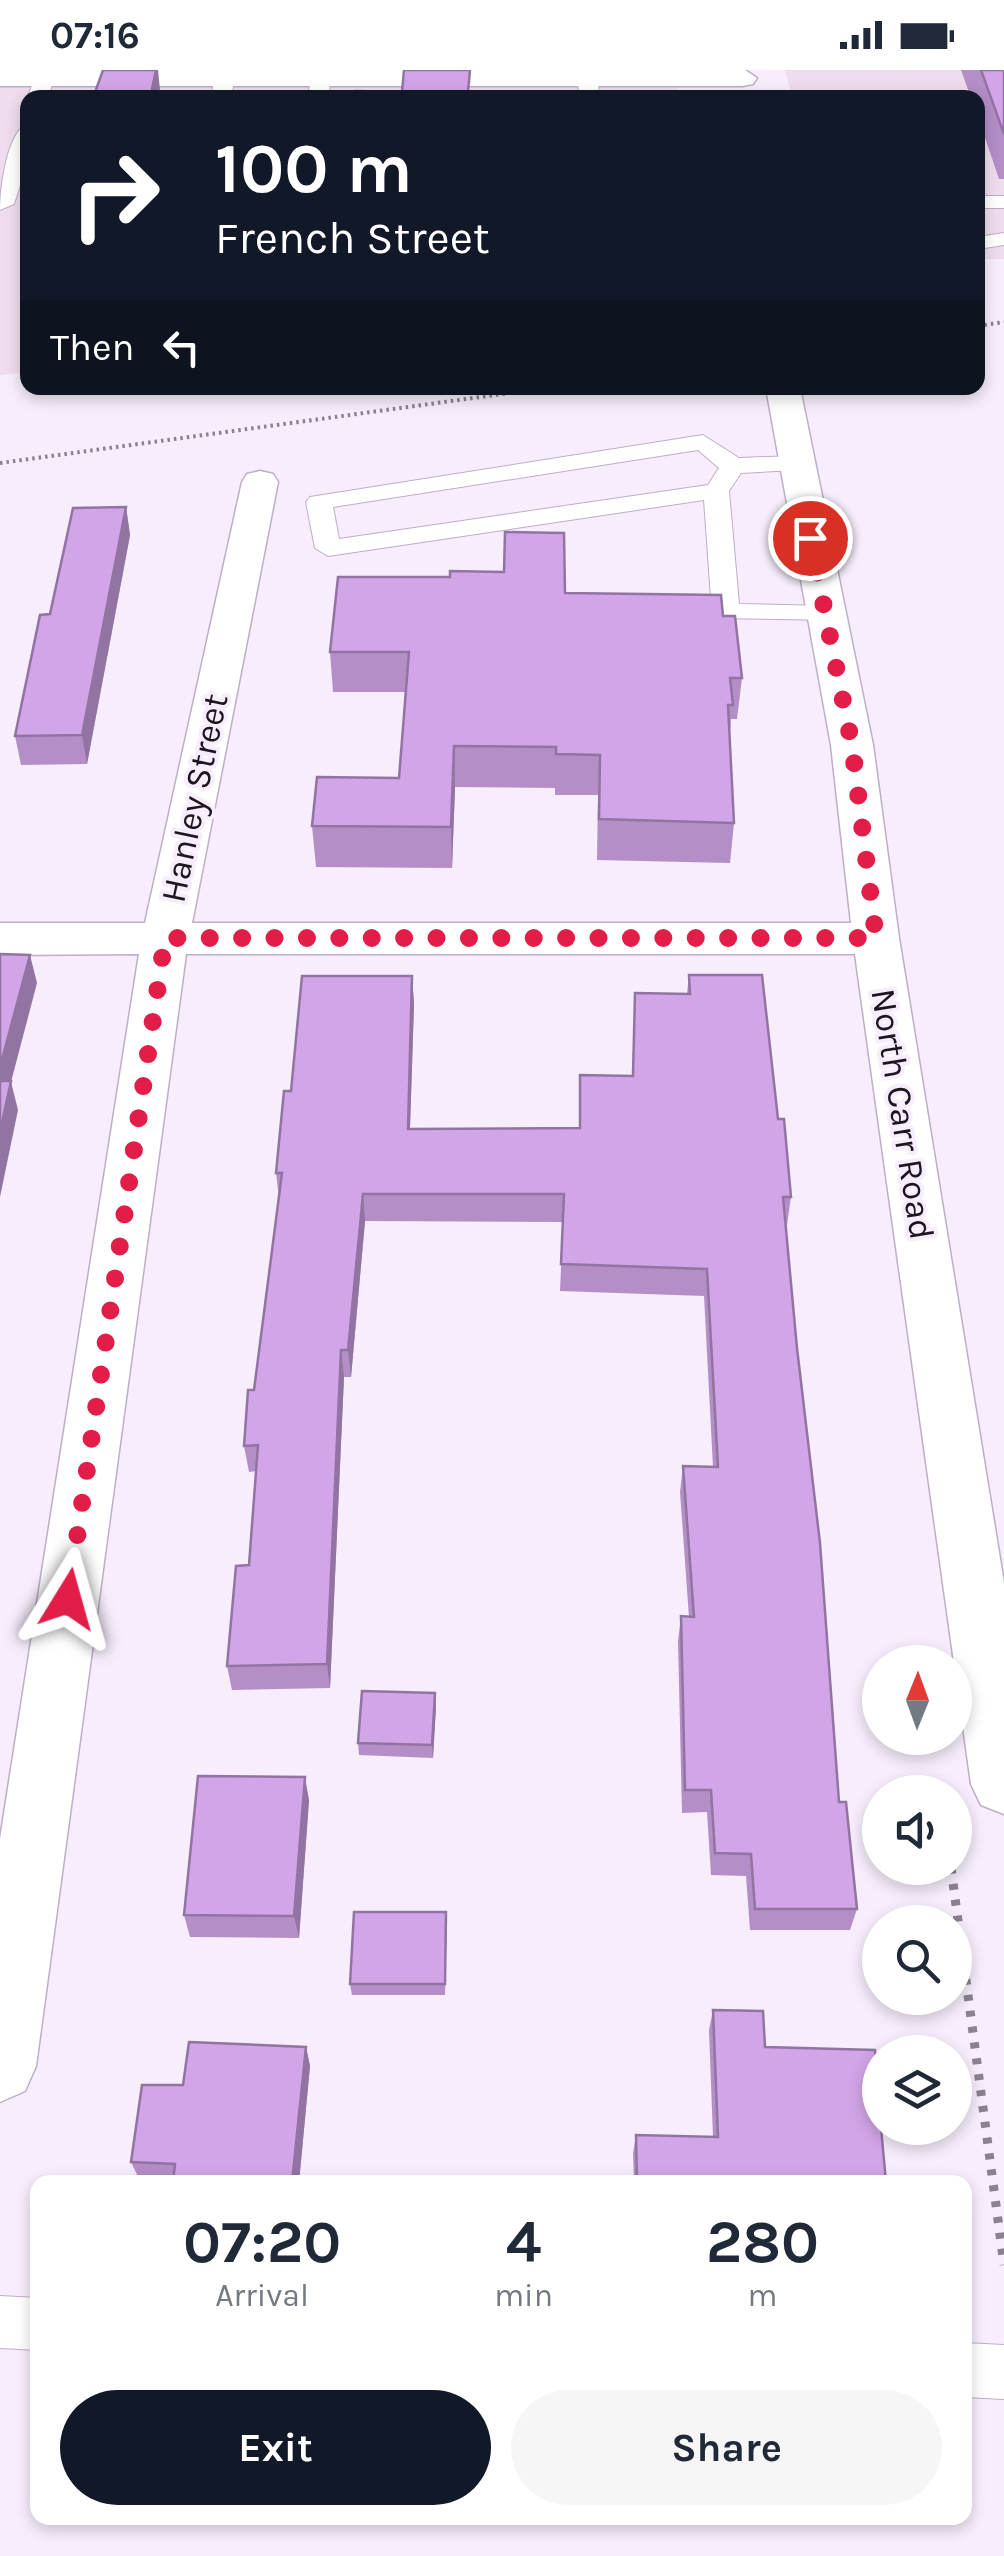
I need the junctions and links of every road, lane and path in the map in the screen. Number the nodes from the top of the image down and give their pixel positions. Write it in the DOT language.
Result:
graph roads {
  1 [pos="355,74"];
  2 [pos="526,74"];
  3 [pos="0,78"];
  4 [pos="225,82"];
  5 [pos="744,82"];
  6 [pos="41,88"];
  7 [pos="320,88"];
  8 [pos="589,88"];
  9 [pos="20,153"];
  10 [pos="3,204"];
  11 [pos="495,395"];
  12 [pos="784,395"];
  13 [pos="0,463"];
  14 [pos="795,463"];
  15 [pos="733,466"];
  16 [pos="260,482"];
  17 [pos="716,491"];
  18 [pos="826,614"];
  19 [pos="165,938"];
  20 [pos="876,938"];
  21 [pos="0,940"];
  22 [pos="1004,1784"];
  23 [pos="952,1885"];
  24 [pos="0,2066"];
  25 [pos="1004,2265"];
  26 [pos="0,2322"];
  27 [pos="30,2324"];
  28 [pos="972,2370"];
  29 [pos="1004,2372"];
  1 -- 2 [label="street"];
  1 -- 7 [label="street"];
  2 -- 8 [label="street"];
  3 -- 6 [label="street"];
  4 -- 6 [label="street"];
  4 -- 7 [label="street"];
  5 -- 8 [label="street"];
  9 -- 10 [label="lane"];
  11 -- 13 [label="path"];
  12 -- 14 [label="street, North Carr Road"];
  14 -- 15 [label="lane"];
  14 -- 18 [label="street, North Carr Road"];
  15 -- 17 [label="lane"];
  15 -- 17 [label="lane"];
  16 -- 19 [label="street, Hanley Street"];
  17 -- 18 [label="lane"];
  18 -- 20 [label="street, North Carr Road"];
  19 -- 20 [label="street"];
  19 -- 21 [label="street"];
  19 -- 24 [label="street, Hanley Street"];
  20 -- 22 [label="street, North Carr Road"];
  23 -- 25 [label="path"];
  26 -- 27 [label="lane"];
  28 -- 29 [label="lane"];
}
